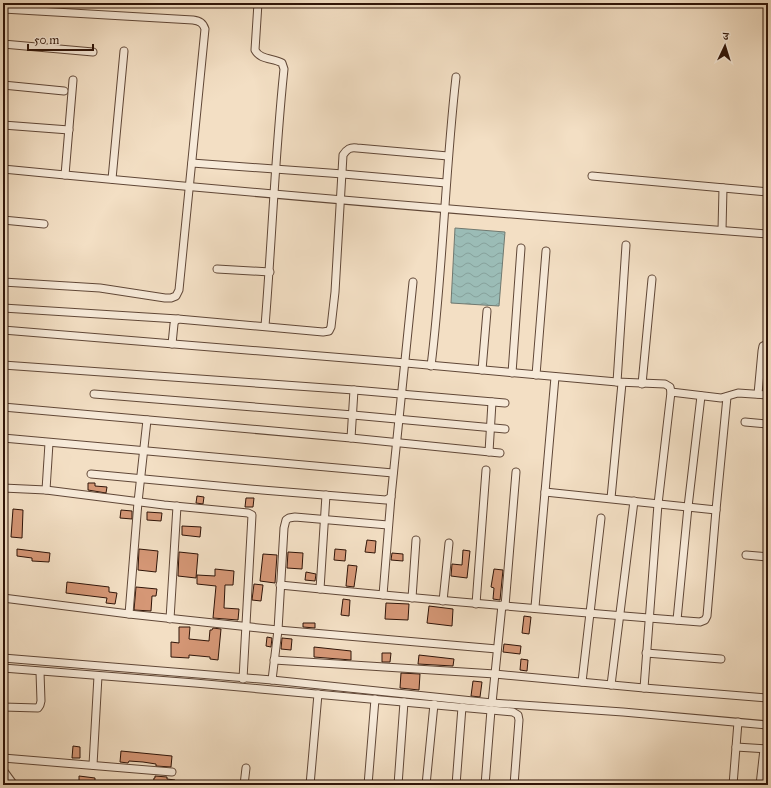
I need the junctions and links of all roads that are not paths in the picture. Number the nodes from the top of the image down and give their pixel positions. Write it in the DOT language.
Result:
graph roads {
  1 [pos="258,3"];
  2 [pos="3,8"];
  3 [pos="3,44"];
  4 [pos="124,51"];
  5 [pos="93,52"];
  6 [pos="456,77"];
  7 [pos="73,80"];
  8 [pos="3,85"];
  9 [pos="64,91"];
  10 [pos="3,125"];
  11 [pos="69,130"];
  12 [pos="448,156"];
  13 [pos="192,163"];
  14 [pos="3,169"];
  15 [pos="275,169"];
  16 [pos="343,174"];
  17 [pos="65,175"];
  18 [pos="592,176"];
  19 [pos="112,179"];
  20 [pos="446,183"];
  21 [pos="190,187"];
  22 [pos="723,188"];
  23 [pos="768,192"];
  24 [pos="274,194"];
  25 [pos="341,200"];
  26 [pos="444,209"];
  27 [pos="3,220"];
  28 [pos="44,224"];
  29 [pos="722,230"];
  30 [pos="768,234"];
  31 [pos="626,245"];
  32 [pos="522,248"];
  33 [pos="546,251"];
  34 [pos="217,269"];
  35 [pos="270,272"];
  36 [pos="652,279"];
  37 [pos="3,282"];
  38 [pos="413,282"];
  39 [pos="3,308"];
  40 [pos="487,311"];
  41 [pos="178,319"];
  42 [pos="265,326"];
  43 [pos="3,330"];
  44 [pos="172,344"];
  45 [pos="768,344"];
  46 [pos="406,363"];
  47 [pos="3,364"];
  48 [pos="431,366"];
  49 [pos="482,370"];
  50 [pos="512,373"];
  51 [pos="536,375"];
  52 [pos="555,377"];
  53 [pos="620,383"];
  54 [pos="642,384"];
  55 [pos="354,390"];
  56 [pos="671,392"];
  57 [pos="94,394"];
  58 [pos="758,394"];
  59 [pos="402,395"];
  60 [pos="768,395"];
  61 [pos="701,396"];
  62 [pos="727,397"];
  63 [pos="492,402"];
  64 [pos="505,403"];
  65 [pos="3,407"];
  66 [pos="353,415"];
  67 [pos="399,419"];
  68 [pos="147,420"];
  69 [pos="744,422"];
  70 [pos="768,424"];
  71 [pos="490,428"];
  72 [pos="505,429"];
  73 [pos="3,438"];
  74 [pos="351,438"];
  75 [pos="49,443"];
  76 [pos="396,443"];
  77 [pos="143,450"];
  78 [pos="489,452"];
  79 [pos="500,453"];
  80 [pos="486,470"];
  81 [pos="516,472"];
  82 [pos="393,473"];
  83 [pos="91,474"];
  84 [pos="140,478"];
  85 [pos="3,488"];
  86 [pos="46,490"];
  87 [pos="545,492"];
  88 [pos="326,495"];
  89 [pos="391,497"];
  90 [pos="611,498"];
  91 [pos="634,501"];
  92 [pos="138,502"];
  93 [pos="658,504"];
  94 [pos="178,506"];
  95 [pos="688,507"];
  96 [pos="716,510"];
  97 [pos="601,518"];
  98 [pos="324,520"];
  99 [pos="388,525"];
  100 [pos="416,540"];
  101 [pos="449,543"];
  102 [pos="746,555"];
  103 [pos="768,557"];
  104 [pos="280,585"];
  105 [pos="320,589"];
  106 [pos="383,595"];
  107 [pos="3,598"];
  108 [pos="412,598"];
  109 [pos="443,601"];
  110 [pos="476,604"];
  111 [pos="504,606"];
  112 [pos="535,608"];
  113 [pos="590,613"];
  114 [pos="129,614"];
  115 [pos="620,615"];
  116 [pos="649,618"];
  117 [pos="170,619"];
  118 [pos="677,620"];
  119 [pos="245,626"];
  120 [pos="278,630"];
  121 [pos="497,649"];
  122 [pos="646,653"];
  123 [pos="3,658"];
  124 [pos="721,659"];
  125 [pos="274,660"];
  126 [pos="3,668"];
  127 [pos="40,672"];
  128 [pos="495,674"];
  129 [pos="98,676"];
  130 [pos="243,679"];
  131 [pos="272,680"];
  132 [pos="582,682"];
  133 [pos="611,685"];
  134 [pos="644,688"];
  135 [pos="318,694"];
  136 [pos="768,698"];
  137 [pos="376,699"];
  138 [pos="404,702"];
  139 [pos="434,704"];
  140 [pos="492,706"];
  141 [pos="3,707"];
  142 [pos="462,707"];
  143 [pos="738,722"];
  144 [pos="768,725"];
  145 [pos="736,747"];
  146 [pos="766,749"];
  147 [pos="3,758"];
  148 [pos="93,765"];
  149 [pos="246,768"];
  150 [pos="3,770"];
  151 [pos="172,772"];
  152 [pos="14,785"];
  153 [pos="244,785"];
  154 [pos="310,785"];
  155 [pos="368,785"];
  156 [pos="398,785"];
  157 [pos="426,785"];
  158 [pos="456,785"];
  159 [pos="485,785"];
  160 [pos="514,785"];
  161 [pos="733,785"];
  162 [pos="760,785"];
  1 -- 15 [label="street"];
  2 -- 13 [label="street"];
  3 -- 5 [label="street"];
  4 -- 19 [label="street"];
  6 -- 12 [label="street"];
  7 -- 11 [label="street"];
  8 -- 9 [label="street"];
  10 -- 11 [label="street"];
  11 -- 17 [label="street"];
  12 -- 16 [label="street"];
  12 -- 20 [label="street"];
  13 -- 15 [label="street"];
  13 -- 21 [label="street"];
  14 -- 17 [label="street"];
  15 -- 16 [label="street"];
  15 -- 24 [label="street"];
  16 -- 20 [label="street"];
  16 -- 25 [label="street"];
  17 -- 19 [label="street"];
  18 -- 22 [label="street"];
  19 -- 21 [label="street"];
  20 -- 26 [label="street"];
  21 -- 24 [label="street"];
  21 -- 37 [label="street"];
  22 -- 23 [label="street"];
  22 -- 29 [label="street"];
  24 -- 25 [label="street"];
  24 -- 35 [label="street"];
  25 -- 26 [label="street"];
  25 -- 42 [label="street"];
  26 -- 29 [label="street"];
  26 -- 48 [label="street"];
  27 -- 28 [label="street"];
  29 -- 30 [label="street"];
  31 -- 53 [label="street"];
  32 -- 50 [label="street"];
  33 -- 51 [label="street"];
  34 -- 35 [label="street"];
  35 -- 42 [label="street"];
  36 -- 54 [label="street"];
  38 -- 46 [label="street"];
  39 -- 41 [label="street"];
  40 -- 49 [label="street"];
  41 -- 42 [label="street"];
  41 -- 44 [label="street"];
  43 -- 44 [label="street"];
  44 -- 46 [label="street"];
  45 -- 58 [label="street"];
  46 -- 48 [label="street"];
  46 -- 59 [label="street"];
  47 -- 55 [label="street"];
  48 -- 49 [label="street"];
  49 -- 50 [label="street"];
  50 -- 51 [label="street"];
  51 -- 52 [label="street"];
  52 -- 53 [label="street"];
  52 -- 87 [label="street"];
  53 -- 54 [label="street"];
  53 -- 90 [label="street"];
  54 -- 56 [label="street"];
  55 -- 59 [label="street"];
  55 -- 66 [label="street"];
  56 -- 61 [label="street"];
  56 -- 93 [label="street"];
  57 -- 66 [label="street"];
  58 -- 60 [label="street"];
  58 -- 62 [label="street"];
  59 -- 63 [label="street"];
  59 -- 67 [label="street"];
  61 -- 62 [label="street"];
  61 -- 95 [label="street"];
  62 -- 96 [label="street"];
  63 -- 64 [label="street"];
  63 -- 71 [label="street"];
  65 -- 68 [label="street"];
  66 -- 67 [label="street"];
  66 -- 74 [label="street"];
  67 -- 71 [label="street"];
  67 -- 76 [label="street"];
  68 -- 74 [label="street"];
  68 -- 77 [label="street"];
  69 -- 70 [label="street"];
  71 -- 72 [label="street"];
  71 -- 78 [label="street"];
  73 -- 75 [label="street"];
  74 -- 76 [label="street"];
  75 -- 77 [label="street"];
  75 -- 86 [label="street"];
  76 -- 78 [label="street"];
  76 -- 82 [label="street"];
  77 -- 82 [label="street"];
  77 -- 84 [label="street"];
  78 -- 79 [label="street"];
  80 -- 110 [label="street"];
  81 -- 111 [label="street"];
  82 -- 89 [label="street"];
  83 -- 84 [label="street"];
  84 -- 88 [label="street"];
  84 -- 92 [label="street"];
  85 -- 86 [label="street"];
  86 -- 92 [label="street"];
  87 -- 90 [label="street"];
  87 -- 112 [label="street"];
  88 -- 89 [label="street"];
  88 -- 98 [label="street"];
  89 -- 99 [label="street"];
  90 -- 91 [label="street"];
  91 -- 93 [label="street"];
  91 -- 115 [label="street"];
  92 -- 94 [label="street"];
  92 -- 114 [label="street"];
  93 -- 95 [label="street"];
  93 -- 116 [label="street"];
  94 -- 117 [label="street"];
  94 -- 119 [label="street"];
  95 -- 96 [label="street"];
  95 -- 118 [label="street"];
  96 -- 118 [label="street"];
  97 -- 113 [label="street"];
  98 -- 99 [label="street"];
  98 -- 104 [label="street"];
  98 -- 105 [label="street"];
  99 -- 106 [label="street"];
  100 -- 108 [label="street"];
  101 -- 109 [label="street"];
  102 -- 103 [label="street"];
  104 -- 105 [label="street"];
  104 -- 120 [label="street"];
  105 -- 106 [label="street"];
  106 -- 108 [label="street"];
  107 -- 114 [label="street"];
  108 -- 109 [label="street"];
  109 -- 110 [label="street"];
  110 -- 111 [label="street"];
  111 -- 112 [label="street"];
  111 -- 121 [label="street"];
  112 -- 113 [label="street"];
  113 -- 115 [label="street"];
  113 -- 132 [label="street"];
  114 -- 117 [label="street"];
  115 -- 116 [label="street"];
  115 -- 133 [label="street"];
  116 -- 118 [label="street"];
  116 -- 122 [label="street"];
  117 -- 119 [label="street"];
  119 -- 120 [label="street"];
  119 -- 130 [label="street"];
  120 -- 121 [label="street"];
  120 -- 125 [label="street"];
  121 -- 128 [label="street"];
  122 -- 124 [label="street"];
  122 -- 134 [label="street"];
  123 -- 130 [label="street"];
  125 -- 128 [label="street"];
  125 -- 131 [label="street"];
  126 -- 127 [label="street"];
  127 -- 129 [label="street"];
  127 -- 141 [label="street"];
  128 -- 132 [label="street"];
  128 -- 140 [label="street"];
  129 -- 135 [label="street"];
  129 -- 148 [label="street"];
  130 -- 131 [label="street"];
  131 -- 140 [label="street"];
  132 -- 133 [label="street"];
  133 -- 134 [label="street"];
  134 -- 136 [label="street"];
  135 -- 137 [label="street"];
  135 -- 154 [label="street"];
  137 -- 138 [label="street"];
  137 -- 155 [label="street"];
  138 -- 139 [label="street"];
  138 -- 156 [label="street"];
  139 -- 142 [label="street"];
  139 -- 157 [label="street"];
  140 -- 142 [label="street"];
  140 -- 143 [label="street"];
  140 -- 159 [label="street"];
  140 -- 160 [label="street"];
  142 -- 158 [label="street"];
  143 -- 144 [label="street"];
  143 -- 145 [label="street"];
  145 -- 146 [label="street"];
  145 -- 161 [label="street"];
  146 -- 162 [label="street"];
  147 -- 148 [label="street"];
  148 -- 151 [label="street"];
  149 -- 153 [label="street"];
  150 -- 152 [label="street"];
}
